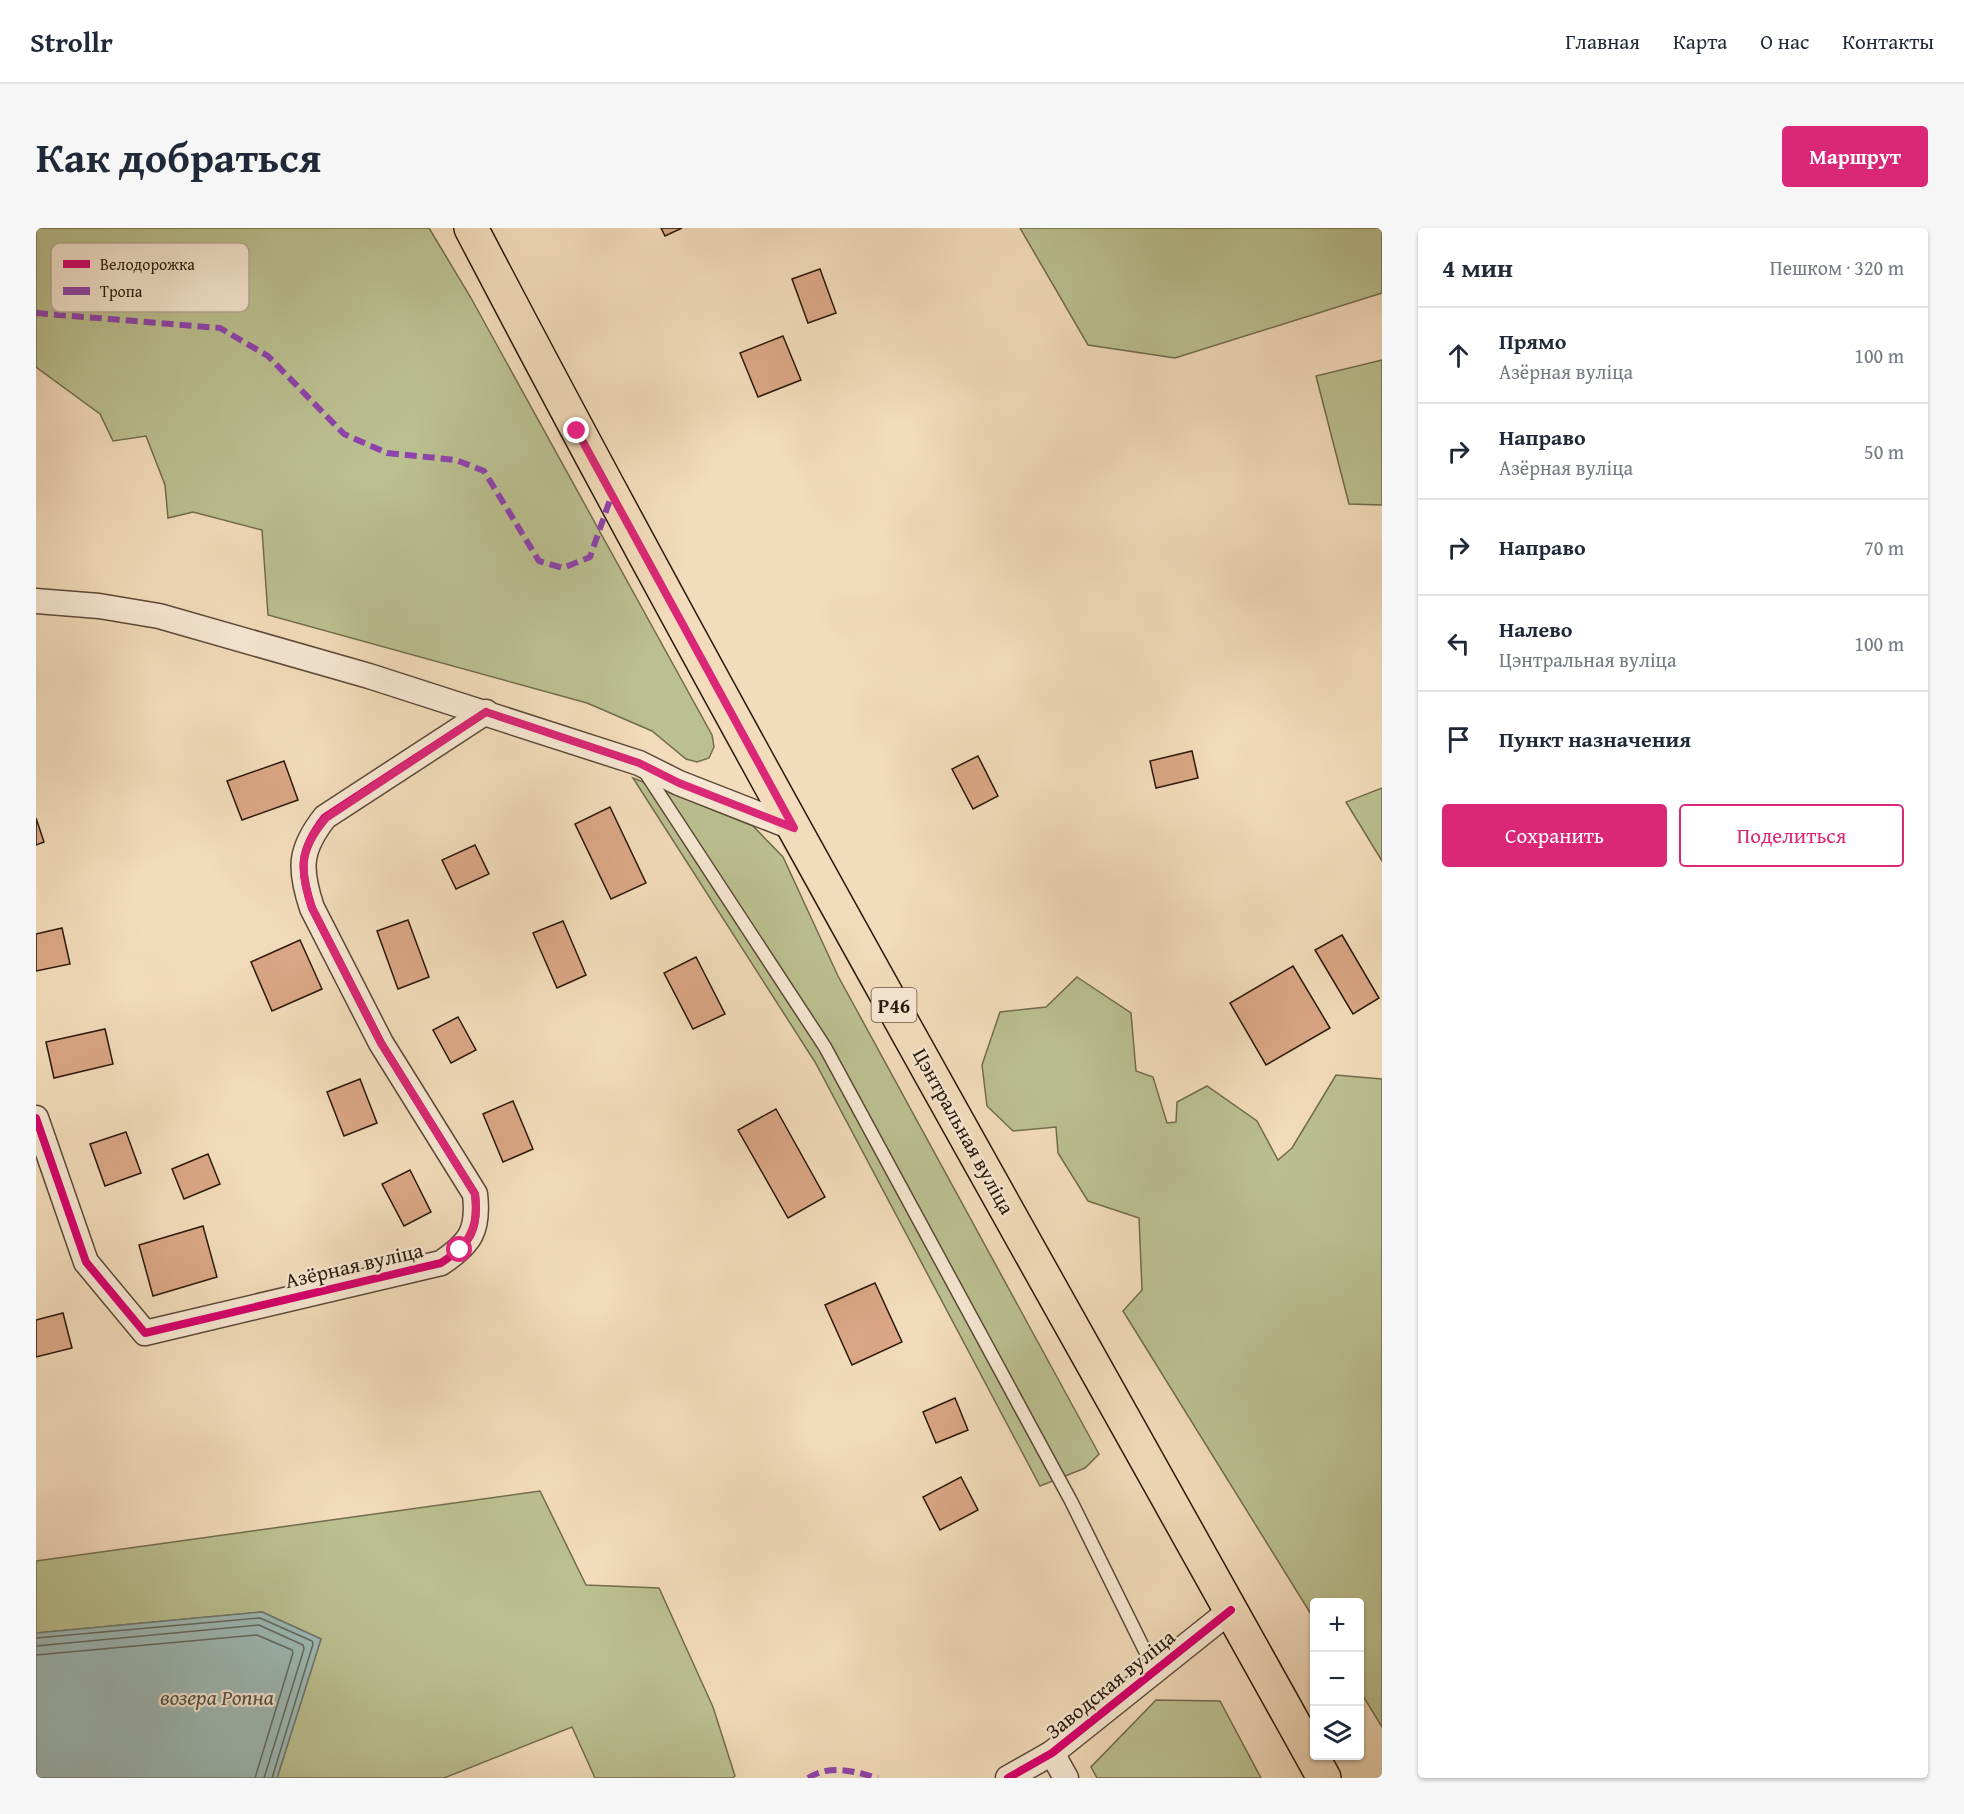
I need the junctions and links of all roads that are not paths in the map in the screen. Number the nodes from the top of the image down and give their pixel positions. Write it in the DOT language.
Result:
graph roads {
  1 [pos="471,228"];
  2 [pos="36,601"];
  3 [pos="486,712"];
  4 [pos="639,763"];
  5 [pos="794,828"];
  6 [pos="36,1118"];
  7 [pos="1230,1610"];
  8 [pos="1155,1671"];
  9 [pos="1052,1754"];
  10 [pos="1008,1778"];
  11 [pos="1066,1778"];
  12 [pos="1324,1778"];
  1 -- 5 [label="main road, Цэнтральная вуліца / Р46"];
  2 -- 3 [label="street"];
  3 -- 4 [label="street"];
  3 -- 6 [label="street, Азёрная вуліца"];
  4 -- 5 [label="street"];
  4 -- 8 [label="lane"];
  5 -- 7 [label="main road, Цэнтральная вуліца / Р46"];
  7 -- 8 [label="street, Заводская вуліца"];
  7 -- 12 [label="main road, Цэнтральная вуліца / Р46"];
  8 -- 9 [label="street, Заводская вуліца"];
  9 -- 10 [label="street, Заводская вуліца"];
  9 -- 11 [label="street"];
}
